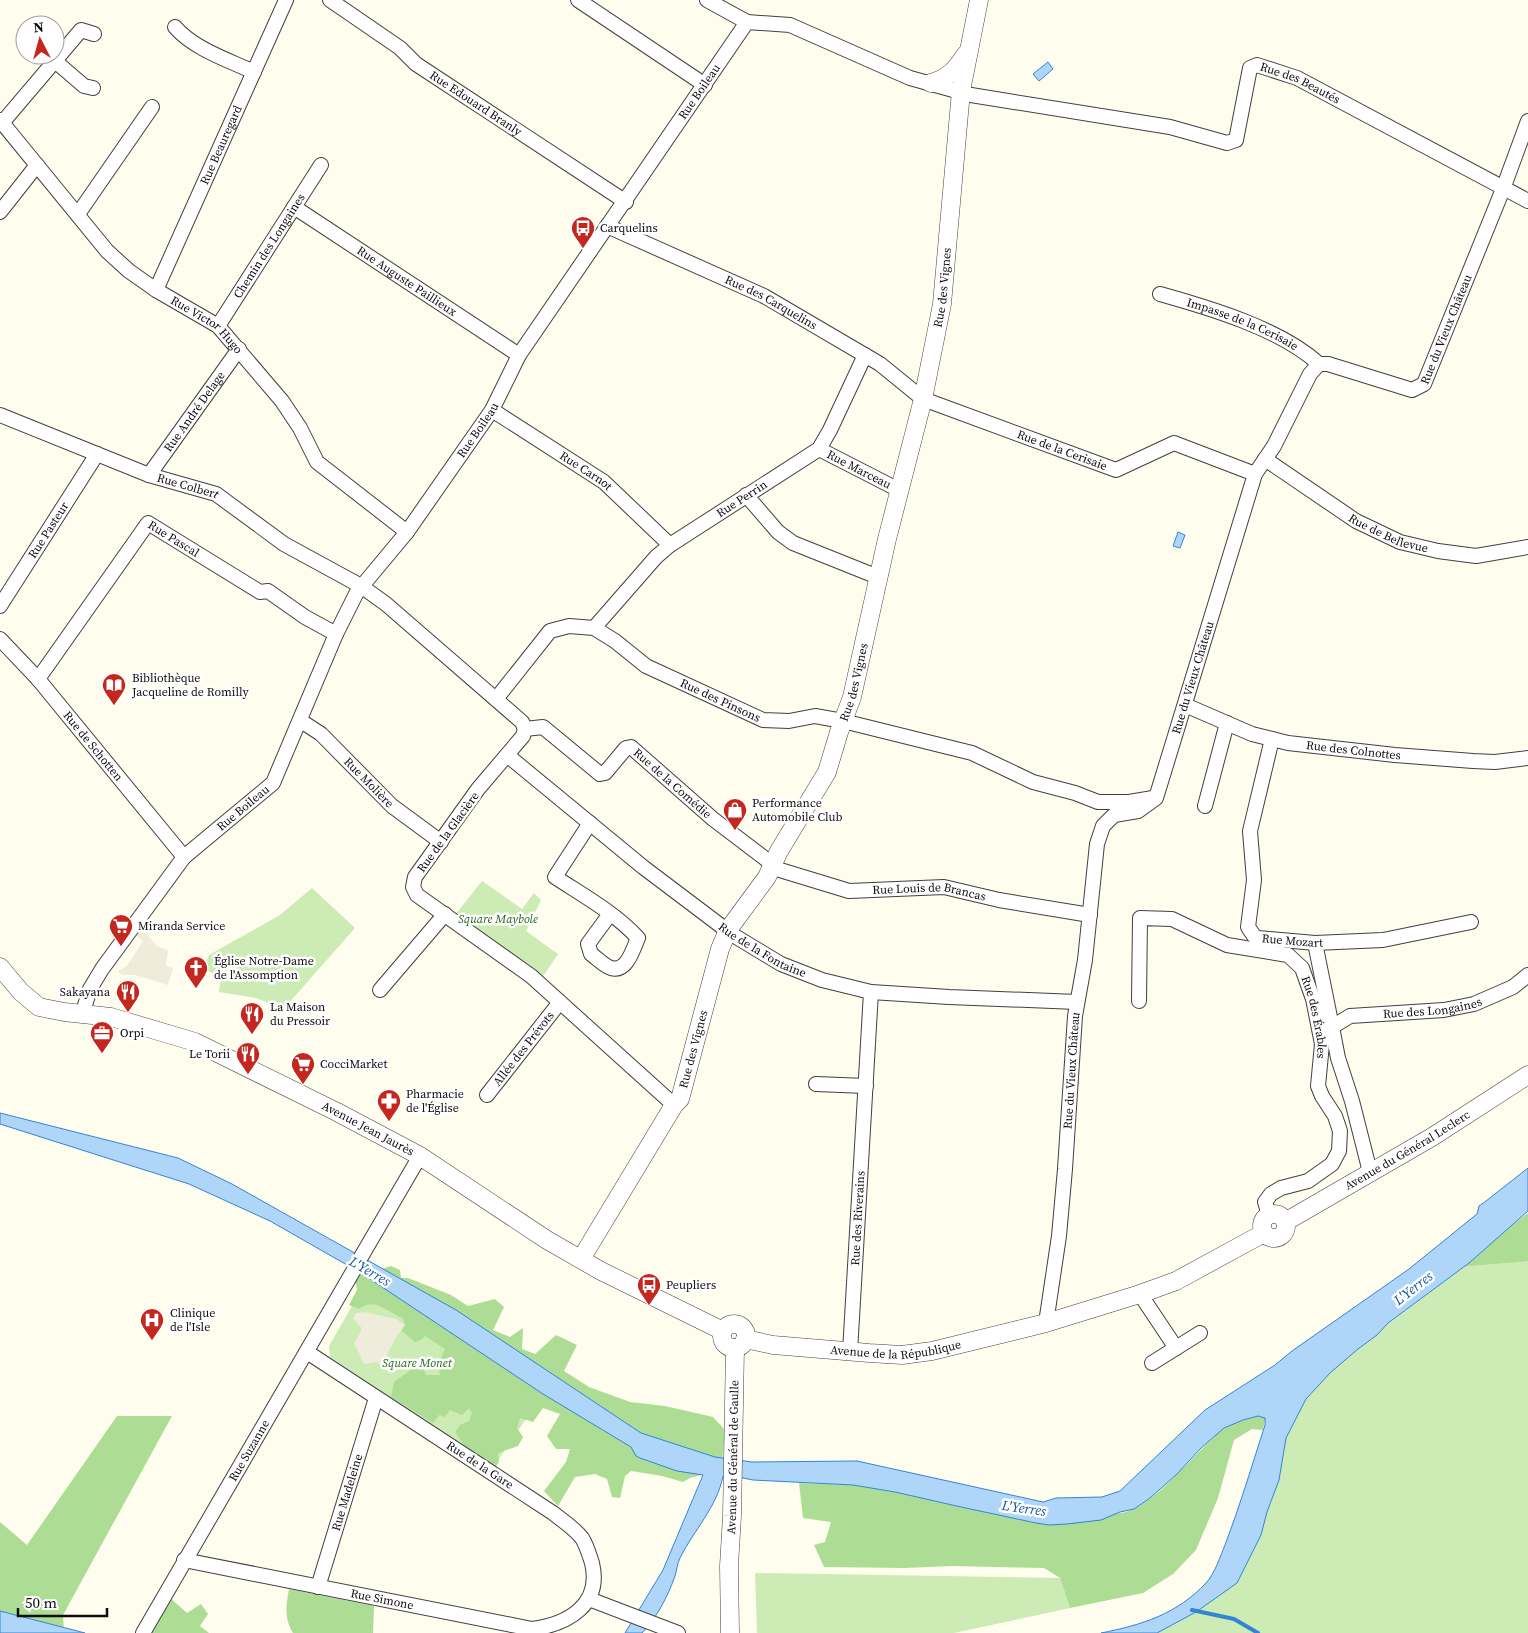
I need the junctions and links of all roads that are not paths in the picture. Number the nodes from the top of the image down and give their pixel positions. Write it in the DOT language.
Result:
graph roads {
  1 [pos="286,0"];
  2 [pos="330,0"];
  3 [pos="578,0"];
  4 [pos="707,0"];
  5 [pos="979,0"];
  6 [pos="747,22"];
  7 [pos="175,27"];
  8 [pos="94,34"];
  9 [pos="65,48"];
  10 [pos="969,49"];
  11 [pos="50,65"];
  12 [pos="59,65"];
  13 [pos="254,72"];
  14 [pos="931,83"];
  15 [pos="705,85"];
  16 [pos="93,88"];
  17 [pos="961,91"];
  18 [pos="152,107"];
  19 [pos="1,121"];
  20 [pos="1528,121"];
  21 [pos="37,165"];
  22 [pos="320,166"];
  23 [pos="1503,189"];
  24 [pos="5,196"];
  25 [pos="1528,201"];
  26 [pos="626,202"];
  27 [pos="294,207"];
  28 [pos="0,212"];
  29 [pos="78,214"];
  30 [pos="607,226"];
  31 [pos="156,290"];
  32 [pos="1160,294"];
  33 [pos="218,326"];
  34 [pos="239,349"];
  35 [pos="519,355"];
  36 [pos="865,355"];
  37 [pos="1319,364"];
  38 [pos="923,399"];
  39 [pos="492,410"];
  40 [pos="0,415"];
  41 [pos="819,449"];
  42 [pos="98,454"];
  43 [pos="1265,459"];
  44 [pos="1255,474"];
  45 [pos="149,475"];
  46 [pos="899,490"];
  47 [pos="746,495"];
  48 [pos="406,532"];
  49 [pos="670,545"];
  50 [pos="1528,547"];
  51 [pos="878,578"];
  52 [pos="361,586"];
  53 [pos="0,606"];
  54 [pos="594,628"];
  55 [pos="336,634"];
  56 [pos="0,639"];
  57 [pos="38,679"];
  58 [pos="496,699"];
  59 [pos="1185,705"];
  60 [pos="301,721"];
  61 [pos="843,721"];
  62 [pos="1227,723"];
  63 [pos="525,729"];
  64 [pos="1272,739"];
  65 [pos="507,756"];
  66 [pos="1528,758"];
  67 [pos="1156,798"];
  68 [pos="1205,806"];
  69 [pos="590,823"];
  70 [pos="440,842"];
  71 [pos="184,857"];
  72 [pos="773,865"];
  73 [pos="446,914"];
  74 [pos="610,914"];
  75 [pos="1090,915"];
  76 [pos="1471,922"];
  77 [pos="728,930"];
  78 [pos="1315,942"];
  79 [pos="0,967"];
  80 [pos="1528,975"];
  81 [pos="380,990"];
  82 [pos="871,992"];
  83 [pos="1139,1001"];
  84 [pos="560,1002"];
  85 [pos="1077,1002"];
  86 [pos="82,1015"];
  87 [pos="1332,1027"];
  88 [pos="1528,1075"];
  89 [pos="816,1084"];
  90 [pos="866,1086"];
  91 [pos="487,1095"];
  92 [pos="674,1105"];
  93 [pos="420,1156"];
  94 [pos="1370,1172"];
  95 [pos="1269,1215"];
  96 [pos="1285,1222"];
  97 [pos="1264,1233"];
  98 [pos="581,1259"];
  99 [pos="1140,1294"];
  100 [pos="1046,1323"];
  101 [pos="1200,1333"];
  102 [pos="740,1344"];
  103 [pos="1176,1348"];
  104 [pos="307,1352"];
  105 [pos="850,1352"];
  106 [pos="1152,1363"];
  107 [pos="376,1398"];
  108 [pos="184,1560"];
  109 [pos="318,1587"];
  110 [pos="589,1599"];
  111 [pos="578,1613"];
  112 [pos="143,1633"];
  113 [pos="678,1633"];
  114 [pos="730,1633"];
  1 -- 13 [label="street, Rue Beauregard"];
  2 -- 26 [label="street, Rue Edouard Branly"];
  3 -- 15 [label="street"];
  4 -- 6 [label="street"];
  5 -- 10 [label="street, Rue des Vignes"];
  6 -- 14 [label="street"];
  6 -- 15 [label="street, Rue Boileau"];
  7 -- 13 [label="street"];
  8 -- 9 [label="street"];
  10 -- 14 [label="street, Rue des Vignes"];
  10 -- 17 [label="street, Rue des Vignes"];
  11 -- 19 [label="street"];
  12 -- 16 [label="street"];
  13 -- 31 [label="street, Rue Beauregard"];
  14 -- 17 [label="street"];
  15 -- 26 [label="street, Rue Boileau"];
  17 -- 23 [label="street, Rue des Beautés"];
  17 -- 38 [label="street, Rue des Vignes"];
  18 -- 29 [label="street"];
  19 -- 21 [label="street, Rue Victor Hugo"];
  20 -- 23 [label="street, Rue du Vieux Château"];
  21 -- 24 [label="street"];
  21 -- 29 [label="street, Rue Victor Hugo"];
  22 -- 27 [label="street, Chemin des Longaines"];
  23 -- 25 [label="street"];
  23 -- 37 [label="street, Rue du Vieux Château"];
  24 -- 28 [label="street"];
  26 -- 30 [label="street, Rue Boileau"];
  27 -- 33 [label="street, Chemin des Longaines"];
  27 -- 35 [label="street, Rue Auguste Paillieux"];
  29 -- 31 [label="street, Rue Victor Hugo"];
  30 -- 35 [label="street, Rue Boileau"];
  30 -- 36 [label="street, Rue des Carquelins"];
  31 -- 33 [label="street, Rue Victor Hugo"];
  32 -- 37 [label="street, Impasse de la Cerisaie"];
  33 -- 34 [label="street, Rue Victor Hugo"];
  34 -- 45 [label="street, Rue André Delage"];
  34 -- 48 [label="street, Rue Victor Hugo"];
  35 -- 39 [label="street, Rue Boileau"];
  36 -- 38 [label="street, Rue des Carquelins"];
  36 -- 41 [label="street, Rue Perrin"];
  37 -- 43 [label="street, Rue du Vieux Château"];
  38 -- 44 [label="street, Rue de la Cerisaie"];
  38 -- 46 [label="street, Rue des Vignes"];
  39 -- 48 [label="street, Rue Boileau"];
  39 -- 49 [label="street, Rue Carnot"];
  40 -- 42 [label="street, Rue Colbert"];
  41 -- 46 [label="street, Rue Marceau"];
  41 -- 47 [label="street, Rue Perrin"];
  42 -- 45 [label="street, Rue Colbert"];
  42 -- 53 [label="street, Rue Pasteur"];
  43 -- 44 [label="street, Rue du Vieux Château"];
  43 -- 50 [label="street, Rue de Bellevue"];
  44 -- 59 [label="street, Rue du Vieux Château"];
  45 -- 52 [label="street, Rue Colbert"];
  46 -- 51 [label="street, Rue des Vignes"];
  47 -- 49 [label="street, Rue Perrin"];
  47 -- 51 [label="street"];
  48 -- 52 [label="street, Rue Boileau"];
  49 -- 54 [label="street, Rue Perrin"];
  51 -- 61 [label="street, Rue des Vignes"];
  52 -- 55 [label="street, Rue Boileau"];
  52 -- 58 [label="street"];
  54 -- 58 [label="street, Rue des Pinsons"];
  54 -- 61 [label="street, Rue des Pinsons"];
  55 -- 57 [label="street, Rue Pascal"];
  55 -- 60 [label="street, Rue Boileau"];
  56 -- 57 [label="street, Rue de Schotten"];
  57 -- 71 [label="street, Rue de Schotten"];
  58 -- 63 [label="street"];
  59 -- 62 [label="street, Rue des Colnottes"];
  59 -- 67 [label="street, Rue du Vieux Château"];
  60 -- 70 [label="street, Rue Molière"];
  60 -- 71 [label="street, Rue Boileau"];
  61 -- 67 [label="street, Rue des Pinsons"];
  61 -- 72 [label="street, Rue des Vignes"];
  62 -- 64 [label="street, Rue des Colnottes"];
  62 -- 68 [label="street"];
  63 -- 65 [label="street, Rue de la Glacière"];
  63 -- 72 [label="street, Rue de la Comédie"];
  64 -- 66 [label="street, Rue des Colnottes"];
  64 -- 78 [label="street, Rue Mozart"];
  65 -- 69 [label="street, Rue de la Fontaine"];
  65 -- 70 [label="street, Rue de la Glacière"];
  67 -- 75 [label="street, Rue du Vieux Château"];
  69 -- 74 [label="street"];
  69 -- 77 [label="street, Rue de la Fontaine"];
  70 -- 73 [label="street, Rue de la Glacière"];
  71 -- 86 [label="street, Rue Boileau"];
  72 -- 75 [label="street, Rue Louis de Brancas"];
  72 -- 77 [label="street, Rue des Vignes"];
  73 -- 81 [label="street"];
  73 -- 84 [label="street, Rue de la Glacière"];
  75 -- 85 [label="street, Rue du Vieux Château"];
  76 -- 78 [label="street, Rue Mozart"];
  77 -- 82 [label="street, Rue de la Fontaine"];
  77 -- 92 [label="street, Rue des Vignes"];
  78 -- 87 [label="street"];
  79 -- 86 [label="street, Avenue Jean Jaurès"];
  80 -- 87 [label="street, Rue des Longaines"];
  82 -- 85 [label="street, Rue de la Fontaine"];
  82 -- 90 [label="street, Rue des Riverains"];
  83 -- 95 [label="street, Rue des Érables"];
  84 -- 91 [label="street, Allée des Prévots"];
  84 -- 92 [label="street, Rue de la Glacière"];
  85 -- 100 [label="street, Rue du Vieux Château"];
  86 -- 93 [label="street, Avenue Jean Jaurès"];
  87 -- 94 [label="street"];
  88 -- 94 [label="street, Avenue du Général Leclerc"];
  89 -- 90 [label="street"];
  90 -- 105 [label="street, Rue des Riverains"];
  92 -- 98 [label="street, Rue des Vignes"];
  93 -- 98 [label="street, Avenue Jean Jaurès"];
  93 -- 104 [label="street, Rue Suzanne"];
  94 -- 96 [label="street, Avenue du Général Leclerc"];
  95 -- 96 [label="street"];
  95 -- 97 [label="street"];
  96 -- 97 [label="street, Avenue du Général Leclerc"];
  97 -- 99 [label="street, Avenue du Général Leclerc"];
  98 -- 102 [label="street, Avenue Jean Jaurès"];
  99 -- 100 [label="street, Avenue du Général Leclerc"];
  99 -- 103 [label="street"];
  100 -- 105 [label="street, Avenue de la République"];
  101 -- 103 [label="street"];
  102 -- 105 [label="street, Avenue de la République"];
  102 -- 114 [label="street, Avenue du Général de Gaulle"];
  103 -- 106 [label="street"];
  104 -- 107 [label="street, Rue de la Gare"];
  104 -- 108 [label="street, Rue Suzanne"];
  107 -- 109 [label="street, Rue Madeleine"];
  107 -- 110 [label="street, Rue de la Gare"];
  108 -- 109 [label="street, Rue Simone"];
  108 -- 112 [label="street, Rue Suzanne"];
  109 -- 111 [label="street, Rue Simone"];
  110 -- 111 [label="street, Rue de la Gare"];
  110 -- 113 [label="street"];
}
